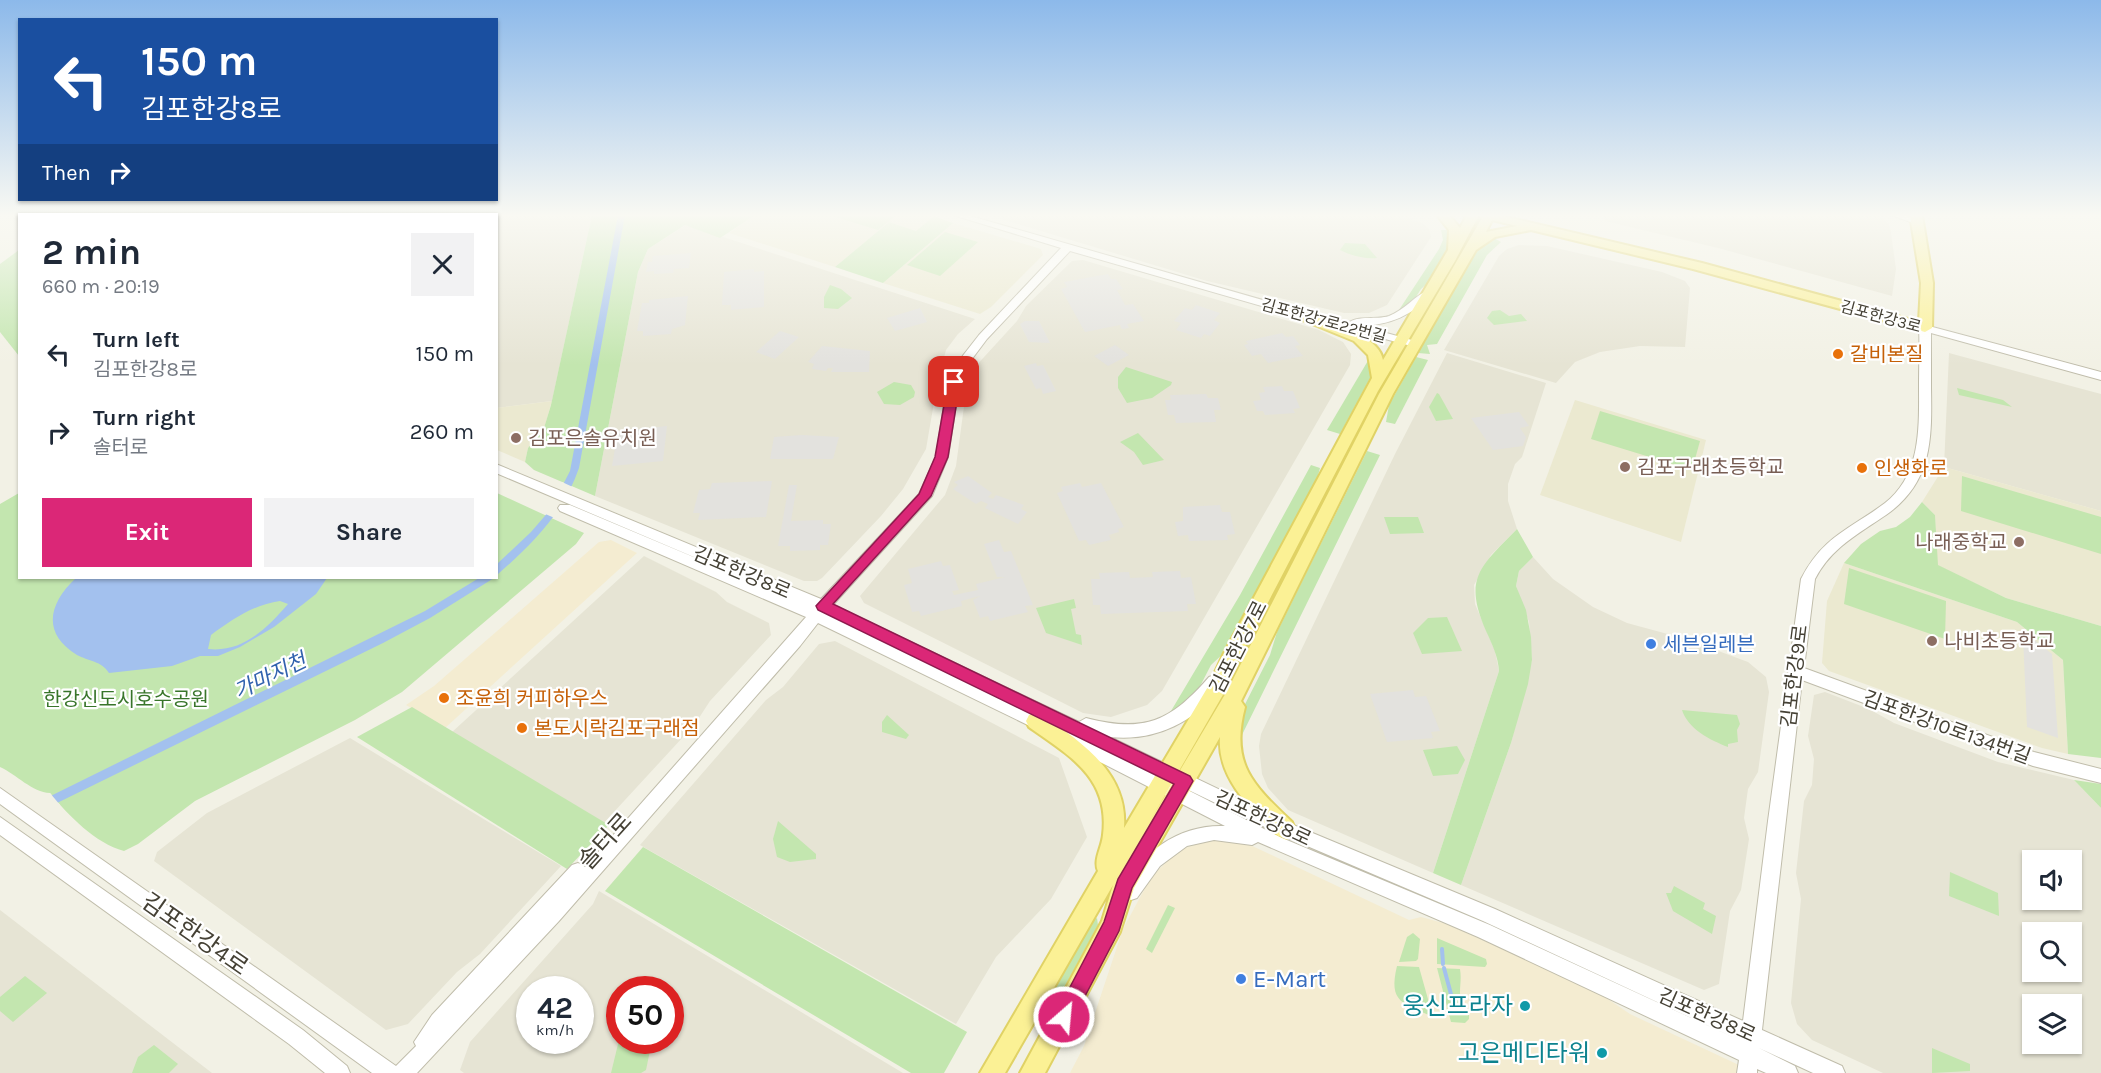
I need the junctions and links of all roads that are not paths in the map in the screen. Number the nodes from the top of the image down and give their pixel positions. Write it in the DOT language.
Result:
graph roads {
  1 [pos="1051,265"];
  2 [pos="1130,265"];
  3 [pos="1453,265"];
  4 [pos="1454,265"];
  5 [pos="1693,265"];
  6 [pos="1722,265"];
  7 [pos="1923,265"];
  8 [pos="1432,289"];
  9 [pos="1285,310"];
  10 [pos="1328,321"];
  11 [pos="1925,324"];
  12 [pos="1408,342"];
  13 [pos="2101,367"];
  14 [pos="2101,376"];
  15 [pos="1378,377"];
  16 [pos="498,469"];
  17 [pos="498,478"];
  18 [pos="537,491"];
  19 [pos="819,610"];
  20 [pos="1262,645"];
  21 [pos="1229,660"];
  22 [pos="1795,671"];
  23 [pos="1039,716"];
  24 [pos="2101,776"];
  25 [pos="1173,783"];
  26 [pos="5,798"];
  27 [pos="0,825"];
  28 [pos="1280,836"];
  29 [pos="1093,898"];
  30 [pos="1112,925"];
  31 [pos="1752,1034"];
  32 [pos="1749,1055"];
  33 [pos="340,1073"];
  34 [pos="389,1073"];
  35 [pos="402,1073"];
  36 [pos="992,1073"];
  37 [pos="1032,1073"];
  38 [pos="1747,1073"];
  39 [pos="1788,1073"];
  40 [pos="1835,1073"];
  1 -- 19 [label="street, 솔터로"];
  2 -- 9 [label="street, 김포한강7로22번길"];
  3 -- 8 [label="main road, 김포한강7로"];
  4 -- 12 [label="main road, 김포한강7로"];
  5 -- 11 [label="main road, 김포한강3로"];
  6 -- 11 [label="main road, 김포한강3로"];
  7 -- 11 [label="main road"];
  8 -- 10 [label="street"];
  8 -- 12 [label="main road, 김포한강7로"];
  9 -- 10 [label="street, 김포한강7로22번길"];
  9 -- 15 [label="main road"];
  10 -- 12 [label="street, 김포한강7로22번길"];
  11 -- 13 [label="street, 김포한강3로"];
  11 -- 14 [label="street, 김포한강3로"];
  11 -- 22 [label="street, 김포한강9로"];
  12 -- 15 [label="main road, 김포한강7로"];
  12 -- 20 [label="main road, 김포한강7로"];
  15 -- 21 [label="main road, 김포한강7로"];
  16 -- 18 [label="street, 김포한강8로"];
  17 -- 18 [label="street, 김포한강8로"];
  18 -- 19 [label="street, 김포한강8로"];
  19 -- 23 [label="street, 김포한강8로"];
  19 -- 35 [label="street, 솔터로"];
  20 -- 25 [label="main road, 김포한강7로"];
  20 -- 28 [label="main road"];
  21 -- 23 [label="street"];
  21 -- 25 [label="main road, 김포한강7로"];
  22 -- 24 [label="street, 김포한강10로134번길"];
  22 -- 31 [label="street, 김포한강9로"];
  23 -- 25 [label="street, 김포한강8로"];
  23 -- 29 [label="main road"];
  25 -- 28 [label="street, 김포한강8로"];
  25 -- 29 [label="main road, 김포한강7로"];
  25 -- 30 [label="main road, 김포한강7로"];
  26 -- 34 [label="street, 김포한강4로"];
  27 -- 33 [label="street, 김포한강4로"];
  28 -- 30 [label="street"];
  28 -- 31 [label="street, 김포한강8로"];
  28 -- 32 [label="street, 김포한강8로"];
  29 -- 36 [label="main road, 김포한강7로"];
  30 -- 37 [label="main road, 김포한강7로"];
  31 -- 32 [label="street, 김포한강9로"];
  31 -- 40 [label="street, 김포한강8로"];
  32 -- 38 [label="street, 김포한강9로"];
  32 -- 39 [label="street, 김포한강8로"];
}
